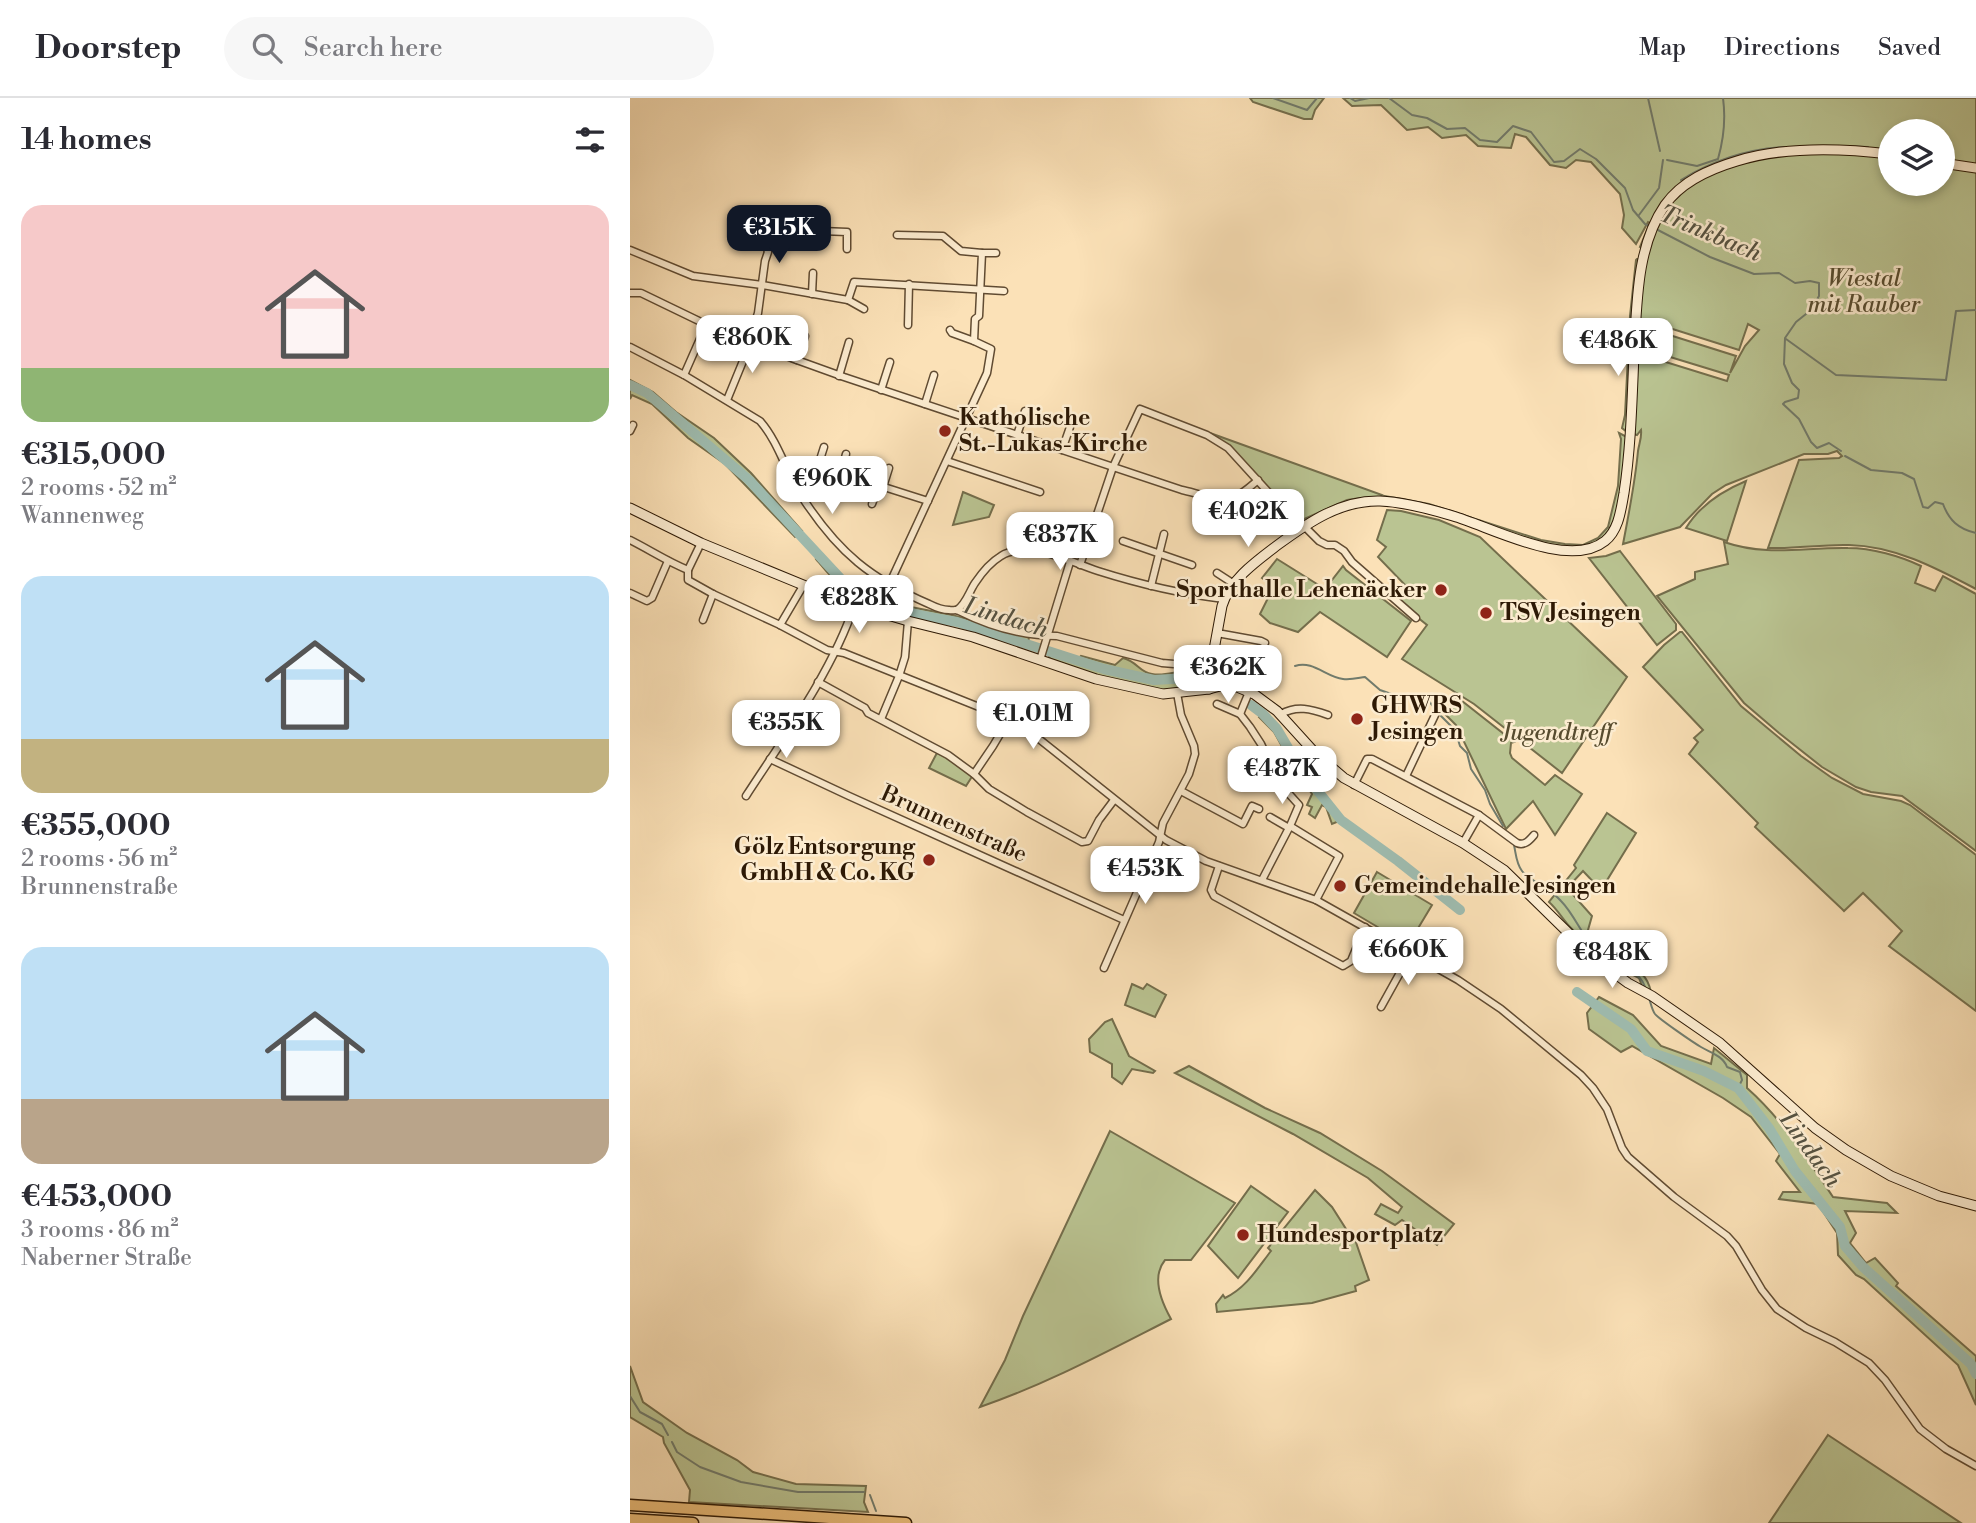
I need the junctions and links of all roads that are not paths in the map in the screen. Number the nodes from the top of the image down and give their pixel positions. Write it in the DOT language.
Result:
graph roads {
  1 [pos="1878,153"];
  2 [pos="1955,165"];
  3 [pos="1976,168"];
  4 [pos="897,235"];
  5 [pos="847,249"];
  6 [pos="630,250"];
  7 [pos="982,253"];
  8 [pos="996,253"];
  9 [pos="813,273"];
  10 [pos="909,284"];
  11 [pos="762,285"];
  12 [pos="980,290"];
  13 [pos="1004,291"];
  14 [pos="630,293"];
  15 [pos="812,294"];
  16 [pos="848,300"];
  17 [pos="864,309"];
  18 [pos="908,326"];
  19 [pos="950,330"];
  20 [pos="805,336"];
  21 [pos="750,341"];
  22 [pos="974,341"];
  23 [pos="849,342"];
  24 [pos="630,347"];
  25 [pos="797,360"];
  26 [pos="890,362"];
  27 [pos="684,375"];
  28 [pos="934,375"];
  29 [pos="839,376"];
  30 [pos="881,390"];
  31 [pos="727,400"];
  32 [pos="925,404"];
  33 [pos="1025,411"];
  34 [pos="966,417"];
  35 [pos="1070,427"];
  36 [pos="1017,435"];
  37 [pos="824,447"];
  38 [pos="1062,450"];
  39 [pos="846,454"];
  40 [pos="947,461"];
  41 [pos="1112,467"];
  42 [pos="889,468"];
  43 [pos="841,473"];
  44 [pos="1258,480"];
  45 [pos="881,486"];
  46 [pos="1040,492"];
  47 [pos="928,501"];
  48 [pos="872,504"];
  49 [pos="630,508"];
  50 [pos="1302,527"];
  51 [pos="1038,529"];
  52 [pos="1164,534"];
  53 [pos="630,540"];
  54 [pos="1123,541"];
  55 [pos="701,543"];
  56 [pos="1038,551"];
  57 [pos="1159,554"];
  58 [pos="668,561"];
  59 [pos="1070,562"];
  60 [pos="1080,565"];
  61 [pos="1192,565"];
  62 [pos="688,570"];
  63 [pos="1217,573"];
  64 [pos="1234,584"];
  65 [pos="803,586"];
  66 [pos="1151,586"];
  67 [pos="887,588"];
  68 [pos="630,593"];
  69 [pos="713,594"];
  70 [pos="1224,599"];
  71 [pos="854,606"];
  72 [pos="877,610"];
  73 [pos="957,610"];
  74 [pos="1416,618"];
  75 [pos="703,620"];
  76 [pos="908,621"];
  77 [pos="780,625"];
  78 [pos="1217,633"];
  79 [pos="1048,636"];
  80 [pos="1265,643"];
  81 [pos="834,651"];
  82 [pos="1041,657"];
  83 [pos="1211,667"];
  84 [pos="899,676"];
  85 [pos="818,682"];
  86 [pos="1209,689"];
  87 [pos="1249,692"];
  88 [pos="1177,693"];
  89 [pos="1217,704"];
  90 [pos="1240,713"];
  91 [pos="1436,713"];
  92 [pos="1281,714"];
  93 [pos="1328,715"];
  94 [pos="881,719"];
  95 [pos="1009,719"];
  96 [pos="771,758"];
  97 [pos="974,774"];
  98 [pos="1406,776"];
  99 [pos="1354,785"];
  100 [pos="1181,791"];
  101 [pos="746,796"];
  102 [pos="1114,800"];
  103 [pos="1259,809"];
  104 [pos="1479,815"];
  105 [pos="1270,817"];
  106 [pos="1289,827"];
  107 [pos="1534,835"];
  108 [pos="1160,836"];
  109 [pos="1463,843"];
  110 [pos="1219,866"];
  111 [pos="1262,880"];
  112 [pos="1316,900"];
  113 [pos="1124,920"];
  114 [pos="1365,927"];
  115 [pos="1411,953"];
  116 [pos="1104,968"];
  117 [pos="1381,1007"];
  118 [pos="1976,1206"];
  119 [pos="1976,1466"];
  120 [pos="630,1505"];
  121 [pos="630,1519"];
  122 [pos="693,1523"];
  123 [pos="906,1523"];
  1 -- 50 [label="main road"];
  2 -- 3 [label="main road"];
  4 -- 7 [label="street"];
  5 -- 11 [label="street"];
  6 -- 11 [label="street"];
  7 -- 8 [label="street"];
  7 -- 12 [label="street"];
  9 -- 15 [label="street"];
  10 -- 12 [label="street"];
  10 -- 16 [label="street"];
  10 -- 18 [label="street"];
  11 -- 15 [label="street"];
  11 -- 21 [label="street"];
  12 -- 13 [label="street"];
  12 -- 22 [label="street"];
  14 -- 27 [label="street"];
  15 -- 16 [label="street"];
  16 -- 17 [label="street"];
  19 -- 22 [label="street"];
  20 -- 25 [label="street"];
  21 -- 25 [label="street"];
  21 -- 31 [label="street"];
  22 -- 34 [label="street"];
  23 -- 29 [label="street"];
  24 -- 27 [label="street"];
  25 -- 29 [label="street"];
  26 -- 30 [label="street"];
  27 -- 31 [label="street"];
  28 -- 32 [label="street"];
  29 -- 30 [label="street"];
  30 -- 32 [label="street"];
  31 -- 67 [label="street"];
  32 -- 34 [label="street"];
  33 -- 36 [label="street"];
  34 -- 36 [label="street"];
  34 -- 40 [label="street"];
  35 -- 38 [label="street"];
  36 -- 38 [label="street"];
  37 -- 43 [label="street"];
  38 -- 41 [label="street"];
  39 -- 43 [label="street"];
  40 -- 46 [label="street"];
  40 -- 47 [label="street"];
  41 -- 44 [label="street"];
  41 -- 44 [label="street"];
  41 -- 60 [label="street"];
  42 -- 45 [label="street"];
  43 -- 45 [label="street"];
  44 -- 50 [label="street"];
  45 -- 47 [label="street"];
  45 -- 48 [label="street"];
  47 -- 67 [label="street"];
  49 -- 55 [label="main road"];
  50 -- 64 [label="main road"];
  50 -- 74 [label="street"];
  51 -- 56 [label="street"];
  52 -- 57 [label="street"];
  53 -- 58 [label="street"];
  54 -- 57 [label="street"];
  55 -- 62 [label="street"];
  55 -- 65 [label="main road"];
  56 -- 59 [label="street"];
  56 -- 73 [label="street"];
  57 -- 61 [label="street"];
  57 -- 66 [label="street"];
  58 -- 62 [label="street"];
  58 -- 68 [label="street"];
  59 -- 60 [label="street"];
  59 -- 79 [label="street"];
  60 -- 66 [label="street"];
  62 -- 69 [label="street"];
  63 -- 64 [label="street"];
  64 -- 70 [label="main road"];
  65 -- 71 [label="main road"];
  65 -- 77 [label="street"];
  66 -- 70 [label="street"];
  67 -- 72 [label="street"];
  67 -- 73 [label="street"];
  69 -- 75 [label="street"];
  69 -- 77 [label="street"];
  70 -- 78 [label="main road"];
  71 -- 72 [label="main road"];
  71 -- 81 [label="street"];
  72 -- 76 [label="main road"];
  73 -- 79 [label="street"];
  76 -- 82 [label="main road"];
  76 -- 84 [label="street"];
  77 -- 81 [label="street"];
  78 -- 80 [label="street"];
  78 -- 83 [label="main road"];
  79 -- 82 [label="street"];
  79 -- 83 [label="street"];
  81 -- 84 [label="street"];
  81 -- 85 [label="street"];
  82 -- 88 [label="main road"];
  83 -- 86 [label="main road"];
  84 -- 94 [label="street"];
  84 -- 95 [label="street"];
  85 -- 94 [label="street"];
  85 -- 96 [label="street"];
  86 -- 87 [label="main road"];
  86 -- 88 [label="main road"];
  87 -- 90 [label="street"];
  87 -- 92 [label="main road"];
  88 -- 100 [label="street"];
  89 -- 90 [label="street"];
  90 -- 106 [label="street"];
  91 -- 98 [label="street"];
  92 -- 93 [label="street"];
  92 -- 99 [label="main road"];
  94 -- 97 [label="street"];
  95 -- 97 [label="street"];
  95 -- 102 [label="street"];
  96 -- 101 [label="street"];
  96 -- 113 [label="street, Brunnenstraße"];
  97 -- 102 [label="street"];
  98 -- 99 [label="street"];
  98 -- 104 [label="street"];
  99 -- 109 [label="main road"];
  100 -- 103 [label="street"];
  100 -- 108 [label="street"];
  102 -- 108 [label="street"];
  104 -- 107 [label="street"];
  104 -- 109 [label="street"];
  105 -- 106 [label="street"];
  106 -- 111 [label="street"];
  106 -- 112 [label="street"];
  108 -- 110 [label="street"];
  108 -- 113 [label="street"];
  109 -- 118 [label="main road"];
  110 -- 111 [label="street"];
  110 -- 114 [label="street"];
  111 -- 112 [label="street"];
  112 -- 114 [label="street"];
  113 -- 116 [label="street"];
  114 -- 115 [label="street"];
  115 -- 117 [label="street"];
  115 -- 119 [label="street"];
  120 -- 123 [label="highway"];
  121 -- 122 [label="highway"];
}
